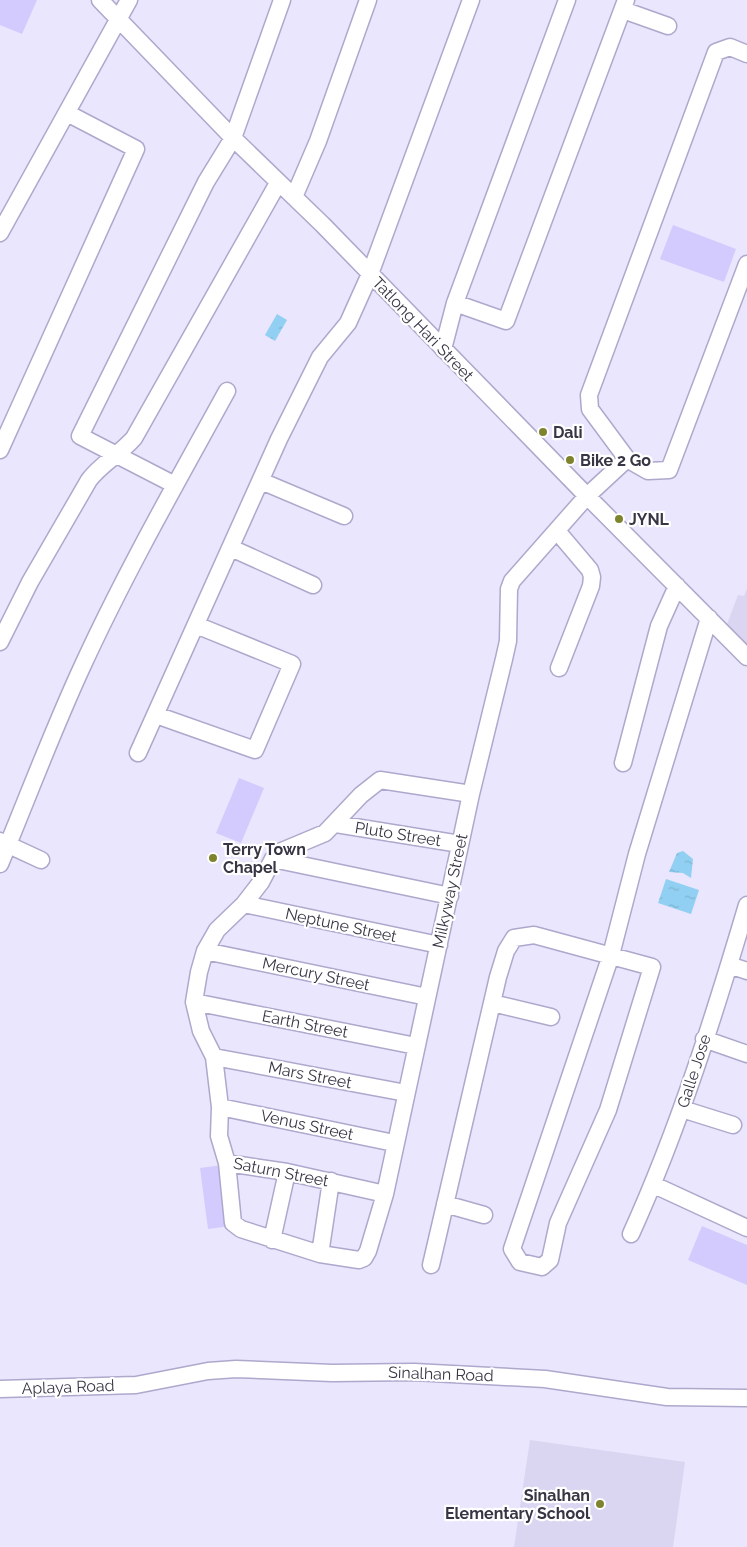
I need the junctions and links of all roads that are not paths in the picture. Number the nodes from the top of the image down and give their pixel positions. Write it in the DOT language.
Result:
graph roads {
  1 [pos="100,0"];
  2 [pos="129,0"];
  3 [pos="282,0"];
  4 [pos="368,0"];
  5 [pos="471,0"];
  6 [pos="567,0"];
  7 [pos="624,5"];
  8 [pos="119,20"];
  9 [pos="668,26"];
  10 [pos="747,54"];
  11 [pos="67,113"];
  12 [pos="233,138"];
  13 [pos="278,183"];
  14 [pos="294,197"];
  15 [pos="0,233"];
  16 [pos="747,264"];
  17 [pos="370,274"];
  18 [pos="455,303"];
  19 [pos="443,349"];
  20 [pos="227,391"];
  21 [pos="0,450"];
  22 [pos="118,455"];
  23 [pos="627,459"];
  24 [pos="261,481"];
  25 [pos="175,485"];
  26 [pos="586,496"];
  27 [pos="344,516"];
  28 [pos="557,531"];
  29 [pos="231,548"];
  30 [pos="313,585"];
  31 [pos="677,586"];
  32 [pos="709,618"];
  33 [pos="196,626"];
  34 [pos="0,642"];
  35 [pos="747,657"];
  36 [pos="558,668"];
  37 [pos="156,716"];
  38 [pos="138,753"];
  39 [pos="623,763"];
  40 [pos="471,794"];
  41 [pos="336,824"];
  42 [pos="4,843"];
  43 [pos="460,844"];
  44 [pos="273,859"];
  45 [pos="41,860"];
  46 [pos="0,864"];
  47 [pos="450,896"];
  48 [pos="244,904"];
  49 [pos="747,905"];
  50 [pos="439,945"];
  51 [pos="205,951"];
  52 [pos="611,955"];
  53 [pos="729,965"];
  54 [pos="747,971"];
  55 [pos="427,996"];
  56 [pos="194,1002"];
  57 [pos="492,1003"];
  58 [pos="551,1017"];
  59 [pos="704,1039"];
  60 [pos="416,1046"];
  61 [pos="747,1054"];
  62 [pos="214,1057"];
  63 [pos="406,1093"];
  64 [pos="220,1107"];
  65 [pos="682,1109"];
  66 [pos="733,1125"];
  67 [pos="394,1143"];
  68 [pos="227,1163"];
  69 [pos="287,1172"];
  70 [pos="331,1181"];
  71 [pos="654,1185"];
  72 [pos="385,1194"];
  73 [pos="445,1204"];
  74 [pos="484,1214"];
  75 [pos="747,1228"];
  76 [pos="632,1234"];
  77 [pos="272,1240"];
  78 [pos="320,1254"];
  79 [pos="431,1265"];
  80 [pos="136,1385"];
  81 [pos="0,1389"];
  82 [pos="747,1398"];
  1 -- 8 [label="street, Tatlong Hari Street"];
  2 -- 8 [label="street"];
  3 -- 12 [label="street"];
  4 -- 14 [label="street"];
  5 -- 17 [label="street"];
  6 -- 18 [label="street"];
  7 -- 9 [label="street"];
  7 -- 18 [label="street"];
  8 -- 11 [label="street"];
  8 -- 12 [label="street, Tatlong Hari Street"];
  10 -- 23 [label="street"];
  11 -- 15 [label="street"];
  11 -- 21 [label="street"];
  12 -- 13 [label="street, Tatlong Hari Street"];
  12 -- 22 [label="street"];
  13 -- 14 [label="street, Tatlong Hari Street"];
  13 -- 22 [label="street"];
  14 -- 17 [label="street, Tatlong Hari Street"];
  16 -- 23 [label="street"];
  17 -- 19 [label="street, Tatlong Hari Street"];
  17 -- 24 [label="street"];
  18 -- 19 [label="street"];
  19 -- 26 [label="street, Tatlong Hari Street"];
  20 -- 25 [label="street"];
  22 -- 25 [label="street"];
  22 -- 34 [label="street"];
  23 -- 26 [label="street, Milkyway Street"];
  24 -- 27 [label="street"];
  24 -- 29 [label="street"];
  25 -- 42 [label="street"];
  26 -- 28 [label="street, Milkyway Street"];
  26 -- 31 [label="street, Tatlong Hari Street"];
  28 -- 36 [label="street"];
  28 -- 40 [label="street, Milkyway Street"];
  29 -- 30 [label="street"];
  29 -- 33 [label="street"];
  31 -- 32 [label="street, Tatlong Hari Street"];
  31 -- 39 [label="street"];
  32 -- 35 [label="street, Tatlong Hari Street"];
  32 -- 52 [label="street"];
  33 -- 37 [label="street"];
  33 -- 37 [label="street"];
  37 -- 38 [label="street"];
  40 -- 41 [label="street"];
  40 -- 43 [label="street, Milkyway Street"];
  41 -- 43 [label="street, Pluto Street"];
  41 -- 44 [label="street"];
  42 -- 45 [label="street"];
  42 -- 46 [label="street"];
  43 -- 47 [label="street, Milkyway Street"];
  44 -- 47 [label="street"];
  44 -- 48 [label="street, Saturn Street"];
  47 -- 50 [label="street, Milkyway Street"];
  48 -- 50 [label="street, Neptune Street"];
  48 -- 51 [label="street, Saturn Street"];
  49 -- 53 [label="street, Galle Jose"];
  50 -- 55 [label="street, Milkyway Street"];
  51 -- 55 [label="street, Mercury Street"];
  51 -- 56 [label="street, Saturn Street"];
  52 -- 52 [label="street"];
  52 -- 57 [label="street"];
  53 -- 54 [label="street"];
  53 -- 59 [label="street, Galle Jose"];
  55 -- 60 [label="street, Milkyway Street"];
  56 -- 60 [label="street, Earth Street"];
  56 -- 62 [label="street, Saturn Street"];
  57 -- 58 [label="street"];
  57 -- 73 [label="street"];
  59 -- 61 [label="street"];
  59 -- 65 [label="street, Galle Jose"];
  60 -- 63 [label="street, Milkyway Street"];
  62 -- 63 [label="street, Mars Street"];
  62 -- 64 [label="street, Saturn Street"];
  63 -- 67 [label="street, Milkyway Street"];
  64 -- 67 [label="street, Venus Street"];
  64 -- 68 [label="street, Saturn Street"];
  65 -- 66 [label="street"];
  65 -- 71 [label="street, Galle Jose"];
  67 -- 72 [label="street, Milkyway Street"];
  68 -- 69 [label="street, Saturn Street"];
  68 -- 77 [label="street"];
  69 -- 70 [label="street, Saturn Street"];
  69 -- 77 [label="street"];
  70 -- 72 [label="street, Saturn Street"];
  70 -- 78 [label="street"];
  71 -- 75 [label="street"];
  71 -- 76 [label="street, Galle Jose"];
  72 -- 78 [label="street, Milkyway Street"];
  73 -- 74 [label="street"];
  73 -- 79 [label="street"];
  77 -- 78 [label="street"];
  80 -- 81 [label="street, Aplaya Road"];
  80 -- 82 [label="street, Sinalhan Road"];
}
